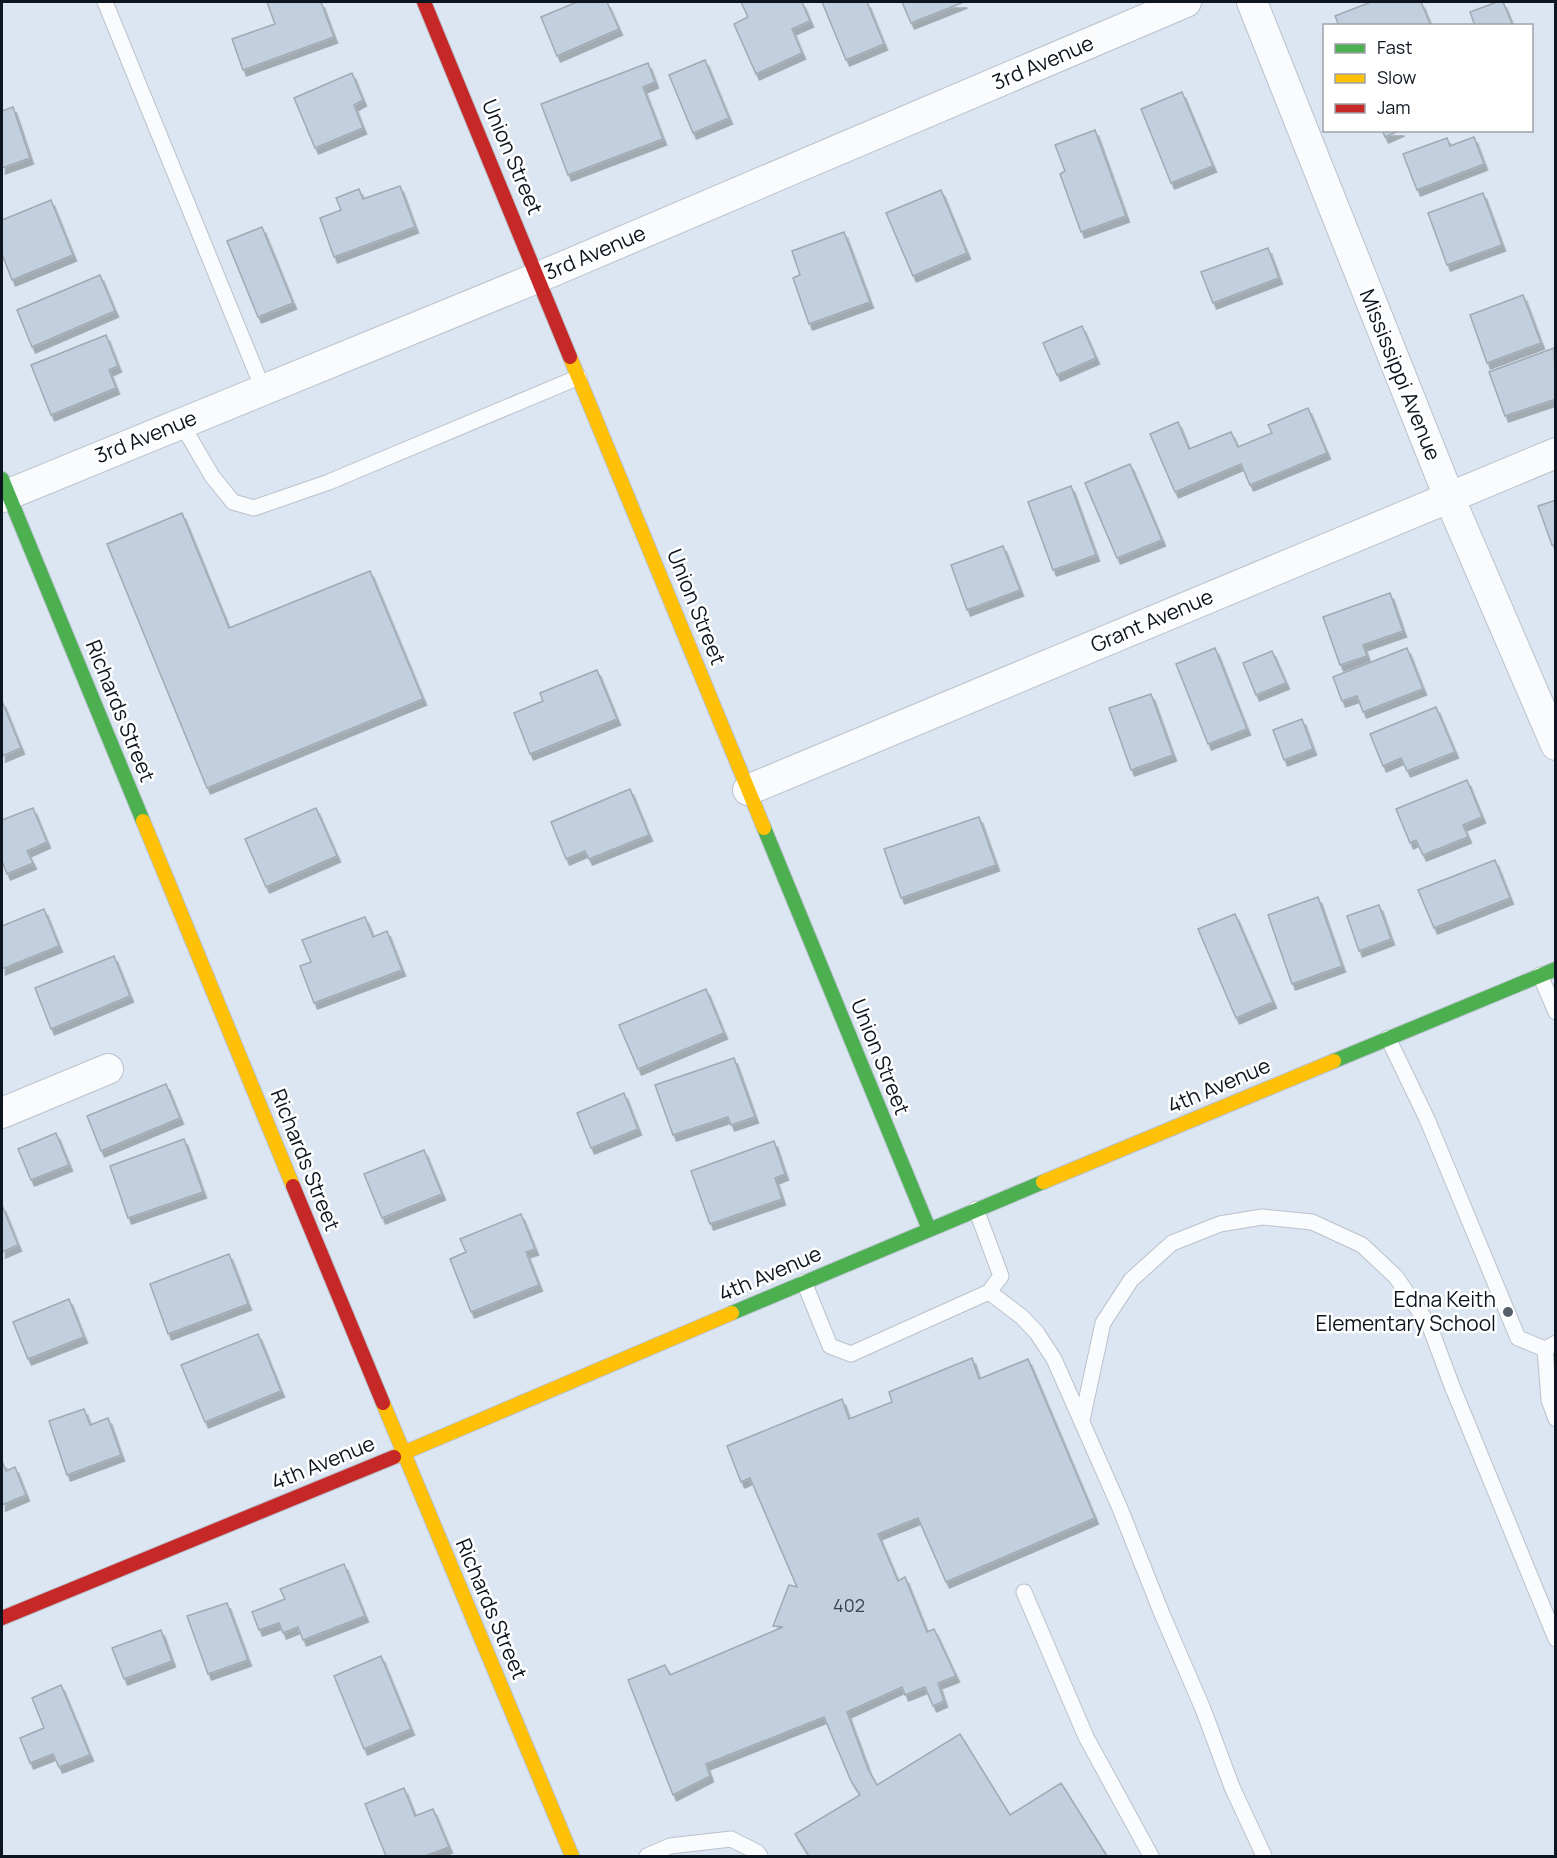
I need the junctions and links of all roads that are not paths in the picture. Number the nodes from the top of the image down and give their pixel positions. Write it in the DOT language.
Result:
graph roads {
  1 [pos="105,2"];
  2 [pos="424,2"];
  3 [pos="1186,2"];
  4 [pos="1252,2"];
  5 [pos="539,277"];
  6 [pos="579,377"];
  7 [pos="263,388"];
  8 [pos="181,423"];
  9 [pos="1556,453"];
  10 [pos="4,490"];
  11 [pos="1449,497"];
  12 [pos="1556,745"];
  13 [pos="748,790"];
  14 [pos="1556,969"];
  15 [pos="1540,975"];
  16 [pos="1556,1012"];
  17 [pos="1388,1038"];
  18 [pos="108,1069"];
  19 [pos="2,1113"];
  20 [pos="976,1209"];
  21 [pos="929,1229"];
  22 [pos="804,1282"];
  23 [pos="989,1292"];
  24 [pos="1550,1346"];
  25 [pos="1556,1419"];
  26 [pos="1082,1420"];
  27 [pos="402,1453"];
  28 [pos="1024,1592"];
  29 [pos="2,1618"];
  30 [pos="1556,1639"];
  31 [pos="572,1857"];
  32 [pos="647,1857"];
  33 [pos="760,1857"];
  34 [pos="1151,1857"];
  35 [pos="1264,1857"];
  1 -- 7 [label="lane"];
  2 -- 5 [label="street, Union Street"];
  3 -- 5 [label="street, 3rd Avenue"];
  4 -- 11 [label="street, Mississippi Avenue"];
  5 -- 6 [label="street, Union Street"];
  5 -- 7 [label="street, 3rd Avenue"];
  6 -- 8 [label="lane"];
  6 -- 13 [label="street, Union Street"];
  7 -- 8 [label="street, 3rd Avenue"];
  8 -- 10 [label="street, 3rd Avenue"];
  9 -- 11 [label="street, Grant Avenue"];
  10 -- 27 [label="street, Richards Street"];
  11 -- 12 [label="street, Mississippi Avenue"];
  11 -- 13 [label="street, Grant Avenue"];
  13 -- 21 [label="street, Union Street"];
  14 -- 15 [label="street, 4th Avenue"];
  15 -- 16 [label="lane"];
  15 -- 17 [label="street, 4th Avenue"];
  17 -- 20 [label="street, 4th Avenue"];
  17 -- 24 [label="lane"];
  18 -- 19 [label="street"];
  20 -- 21 [label="street, 4th Avenue"];
  20 -- 23 [label="lane"];
  21 -- 22 [label="street, 4th Avenue"];
  22 -- 23 [label="lane"];
  22 -- 27 [label="street, 4th Avenue"];
  23 -- 26 [label="lane"];
  24 -- 25 [label="lane"];
  26 -- 30 [label="lane"];
  26 -- 35 [label="lane"];
  27 -- 29 [label="street, 4th Avenue"];
  27 -- 31 [label="street, Richards Street"];
  28 -- 34 [label="lane"];
  32 -- 33 [label="lane"];
}
